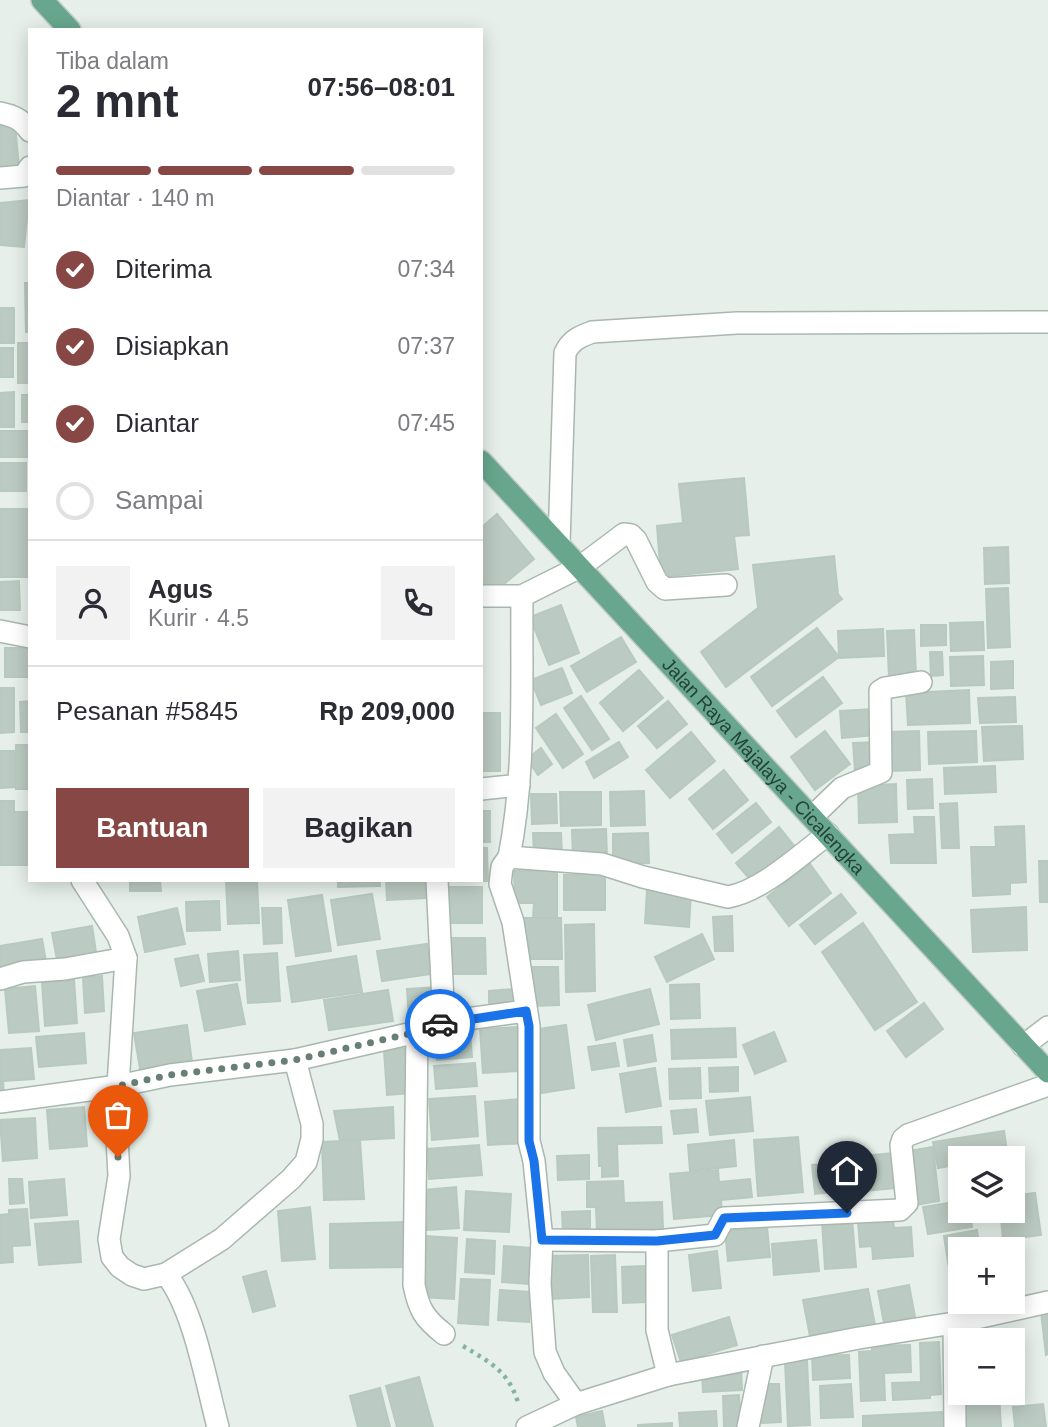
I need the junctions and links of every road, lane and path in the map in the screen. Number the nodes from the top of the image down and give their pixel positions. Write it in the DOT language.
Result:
graph roads {
  1 [pos="42,0"];
  2 [pos="68,28"];
  3 [pos="0,113"];
  4 [pos="28,128"];
  5 [pos="28,170"];
  6 [pos="0,178"];
  7 [pos="1048,322"];
  8 [pos="483,463"];
  9 [pos="559,544"];
  10 [pos="580,567"];
  11 [pos="726,585"];
  12 [pos="483,596"];
  13 [pos="522,596"];
  14 [pos="0,631"];
  15 [pos="28,638"];
  16 [pos="921,682"];
  17 [pos="519,785"];
  18 [pos="483,789"];
  19 [pos="812,817"];
  20 [pos="828,834"];
  21 [pos="509,857"];
  22 [pos="83,882"];
  23 [pos="437,882"];
  24 [pos="126,958"];
  25 [pos="0,979"];
  26 [pos="526,1011"];
  27 [pos="444,1022"];
  28 [pos="1048,1027"];
  29 [pos="417,1032"];
  30 [pos="1023,1046"];
  31 [pos="295,1060"];
  32 [pos="1048,1072"];
  33 [pos="1048,1084"];
  34 [pos="118,1086"];
  35 [pos="0,1102"];
  36 [pos="542,1240"];
  37 [pos="657,1241"];
  38 [pos="166,1274"];
  39 [pos="1048,1302"];
  40 [pos="954,1324"];
  41 [pos="444,1334"];
  42 [pos="762,1356"];
  43 [pos="668,1375"];
  44 [pos="576,1404"];
  45 [pos="524,1421"];
  46 [pos="218,1427"];
  47 [pos="748,1427"];
  48 [pos="955,1427"];
  1 -- 2 [label="main road"];
  3 -- 4 [label="street"];
  5 -- 6 [label="street"];
  7 -- 9 [label="street"];
  8 -- 9 [label="main road, Jalan Raya Majalaya - Cicalengka"];
  9 -- 10 [label="main road, Jalan Raya Majalaya - Cicalengka"];
  10 -- 11 [label="street"];
  10 -- 13 [label="street"];
  10 -- 19 [label="main road, Jalan Raya Majalaya - Cicalengka"];
  12 -- 13 [label="street"];
  13 -- 17 [label="street"];
  14 -- 15 [label="street"];
  16 -- 19 [label="street"];
  17 -- 18 [label="street"];
  17 -- 21 [label="street"];
  19 -- 20 [label="main road, Jalan Raya Majalaya - Cicalengka"];
  20 -- 21 [label="street"];
  20 -- 30 [label="main road, Jalan Raya Majalaya - Cicalengka"];
  21 -- 26 [label="street"];
  22 -- 24 [label="street"];
  23 -- 27 [label="street"];
  24 -- 25 [label="street"];
  24 -- 34 [label="street"];
  26 -- 27 [label="street"];
  26 -- 36 [label="street"];
  27 -- 29 [label="street"];
  28 -- 30 [label="street"];
  29 -- 31 [label="street"];
  29 -- 41 [label="street"];
  30 -- 32 [label="main road, Jalan Raya Majalaya - Cicalengka"];
  31 -- 34 [label="street"];
  31 -- 38 [label="street"];
  33 -- 37 [label="street"];
  34 -- 35 [label="street"];
  34 -- 38 [label="street"];
  36 -- 37 [label="street"];
  36 -- 44 [label="street"];
  37 -- 43 [label="street"];
  38 -- 46 [label="street"];
  39 -- 40 [label="street"];
  40 -- 42 [label="street"];
  40 -- 48 [label="street"];
  41 -- 45 [label="path"];
  42 -- 43 [label="street"];
  42 -- 47 [label="street"];
  43 -- 44 [label="street"];
  44 -- 45 [label="street"];
}
